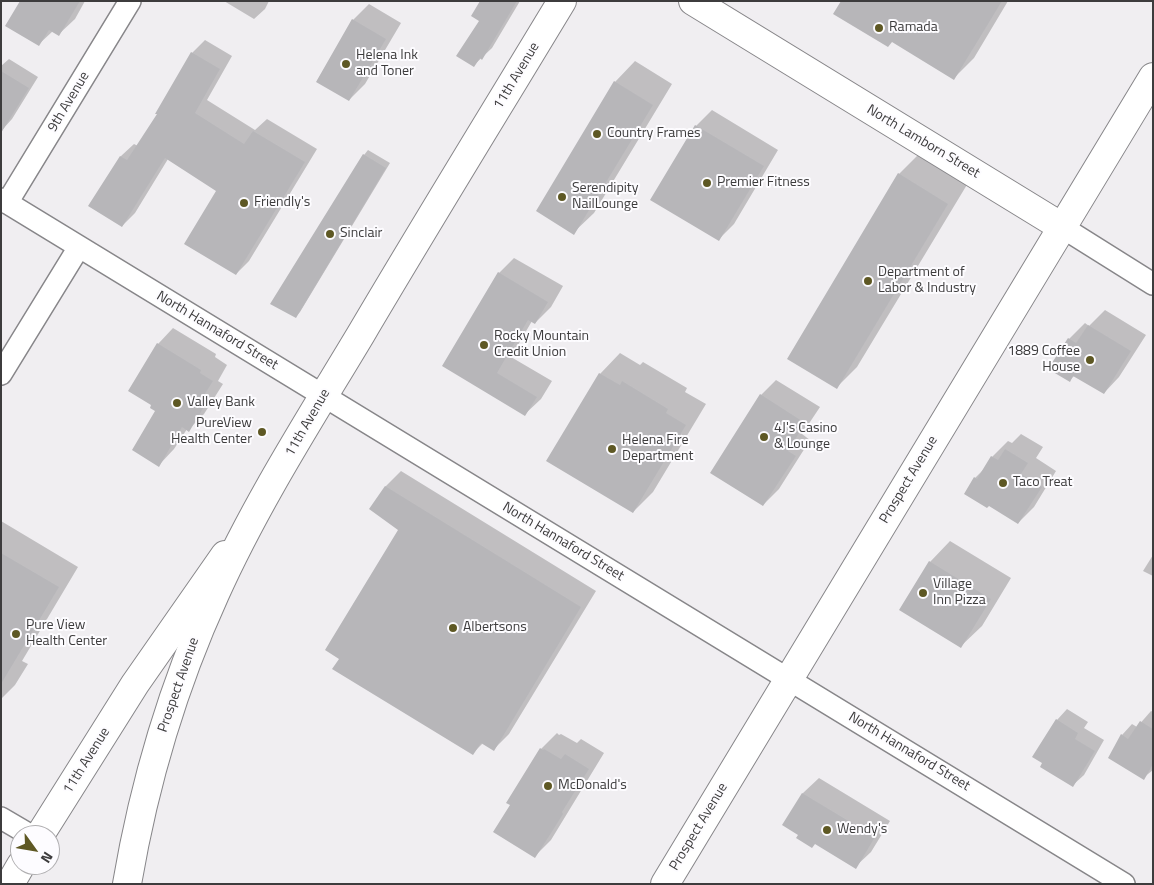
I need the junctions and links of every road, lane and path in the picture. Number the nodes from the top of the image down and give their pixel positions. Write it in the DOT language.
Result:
graph roads {
  1 [pos="130,1"];
  2 [pos="562,1"];
  3 [pos="693,1"];
  4 [pos="1153,77"];
  5 [pos="4,201"];
  6 [pos="1062,227"];
  7 [pos="80,247"];
  8 [pos="1153,284"];
  9 [pos="1,374"];
  10 [pos="324,396"];
  11 [pos="264,498"];
  12 [pos="788,679"];
  13 [pos="1,818"];
  14 [pos="13,825"];
  15 [pos="46,825"];
  16 [pos="127,884"];
  17 [pos="665,884"];
  18 [pos="1124,884"];
  1 -- 5 [label="street, 9th Avenue"];
  2 -- 10 [label="main road, 11th Avenue"];
  3 -- 6 [label="main road, North Lamborn Street"];
  4 -- 6 [label="main road, Prospect Avenue"];
  5 -- 7 [label="street, North Hannaford Street"];
  6 -- 8 [label="street, North Lamborn Street"];
  6 -- 12 [label="main road, Prospect Avenue"];
  7 -- 9 [label="street"];
  7 -- 10 [label="street, North Hannaford Street"];
  10 -- 11 [label="main road, 11th Avenue"];
  10 -- 12 [label="street, North Hannaford Street"];
  11 -- 15 [label="main road, 11th Avenue"];
  11 -- 16 [label="main road, Prospect Avenue"];
  12 -- 17 [label="main road, Prospect Avenue"];
  12 -- 18 [label="street, North Hannaford Street"];
  13 -- 14 [label="street"];
}
